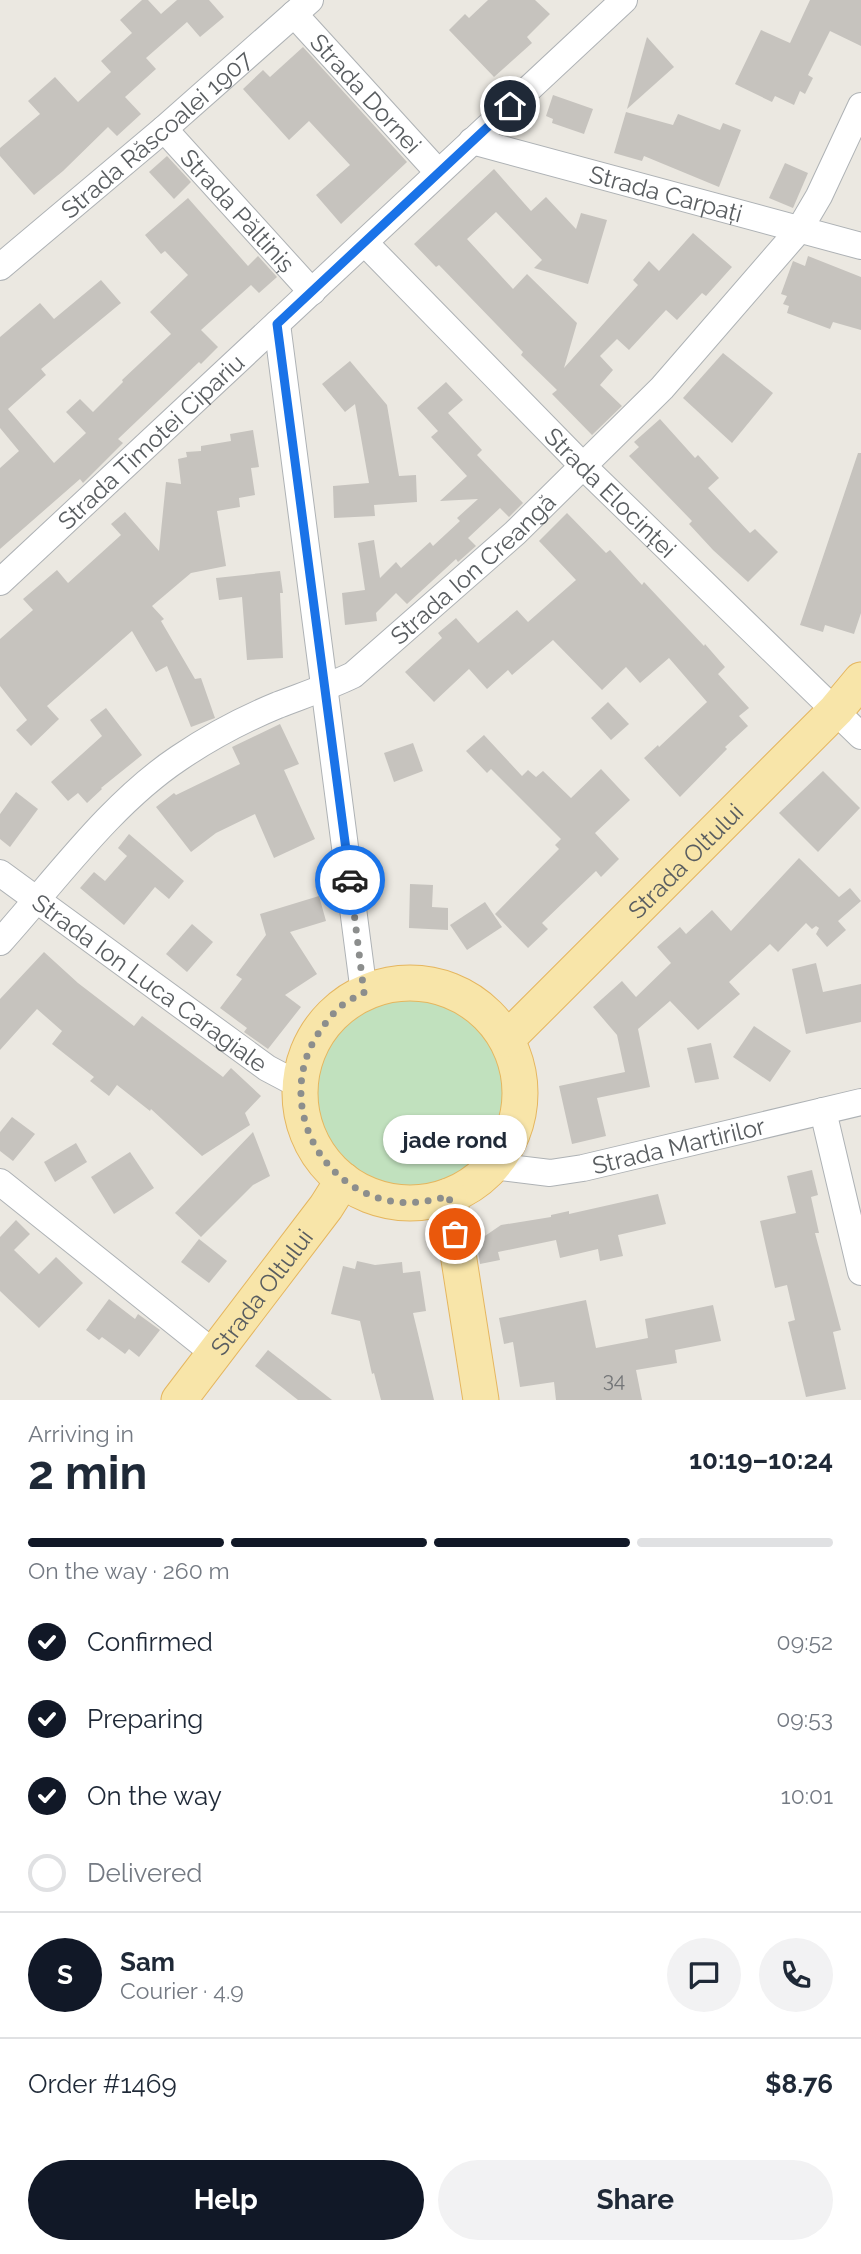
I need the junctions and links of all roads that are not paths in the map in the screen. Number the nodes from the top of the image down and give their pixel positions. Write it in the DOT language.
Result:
graph roads {
  1 [pos="624,0"];
  2 [pos="302,7"];
  3 [pos="861,106"];
  4 [pos="164,129"];
  5 [pos="472,141"];
  6 [pos="438,172"];
  7 [pos="799,230"];
  8 [pos="365,243"];
  9 [pos="861,246"];
  10 [pos="0,267"];
  11 [pos="312,292"];
  12 [pos="277,324"];
  13 [pos="584,467"];
  14 [pos="0,582"];
  15 [pos="861,680"];
  16 [pos="325,688"];
  17 [pos="836,710"];
  18 [pos="861,736"];
  19 [pos="0,873"];
  20 [pos="38,900"];
  21 [pos="0,942"];
  22 [pos="364,993"];
  23 [pos="507,1039"];
  24 [pos="301,1087"];
  25 [pos="861,1102"];
  26 [pos="823,1111"];
  27 [pos="494,1167"];
  28 [pos="343,1180"];
  29 [pos="0,1182"];
  30 [pos="449,1196"];
  31 [pos="861,1272"];
  32 [pos="215,1354"];
  33 [pos="179,1400"];
  34 [pos="481,1400"];
  1 -- 5 [label="street, Strada Timotei Cipariu"];
  2 -- 4 [label="street, Strada Răscoalei 1907"];
  2 -- 6 [label="street, Strada Dornei"];
  3 -- 7 [label="street, Strada Ion Creangă"];
  4 -- 10 [label="street, Strada Răscoalei 1907"];
  4 -- 11 [label="street, Strada Păltiniș"];
  5 -- 6 [label="street, Strada Timotei Cipariu"];
  5 -- 7 [label="street, Strada Carpați"];
  6 -- 8 [label="street, Strada Timotei Cipariu"];
  7 -- 9 [label="street, Strada Carpați"];
  7 -- 13 [label="street, Strada Ion Creangă"];
  8 -- 11 [label="street, Strada Timotei Cipariu"];
  8 -- 13 [label="street, Strada Elocinței"];
  11 -- 12 [label="street, Strada Timotei Cipariu"];
  12 -- 14 [label="street, Strada Timotei Cipariu"];
  12 -- 16 [label="street"];
  13 -- 16 [label="street, Strada Ion Creangă"];
  13 -- 17 [label="street, Strada Elocinței"];
  15 -- 17 [label="main road, Strada Oltului"];
  16 -- 20 [label="street, Strada Ion Creangă"];
  16 -- 22 [label="street"];
  17 -- 18 [label="street, Strada Elocinței"];
  17 -- 23 [label="main road, Strada Oltului"];
  19 -- 20 [label="street, Strada Ion Luca Caragiale"];
  20 -- 21 [label="street, Strada Ion Creangă"];
  20 -- 24 [label="street, Strada Ion Luca Caragiale"];
  22 -- 23 [label="main road"];
  22 -- 24 [label="main road"];
  23 -- 27 [label="main road"];
  24 -- 28 [label="main road"];
  25 -- 26 [label="street, Strada Martirilor"];
  26 -- 27 [label="street, Strada Martirilor"];
  26 -- 31 [label="street"];
  27 -- 30 [label="main road"];
  28 -- 30 [label="main road"];
  28 -- 32 [label="main road, Strada Oltului"];
  29 -- 32 [label="street"];
  30 -- 34 [label="main road"];
  32 -- 33 [label="main road, Strada Oltului"];
}
